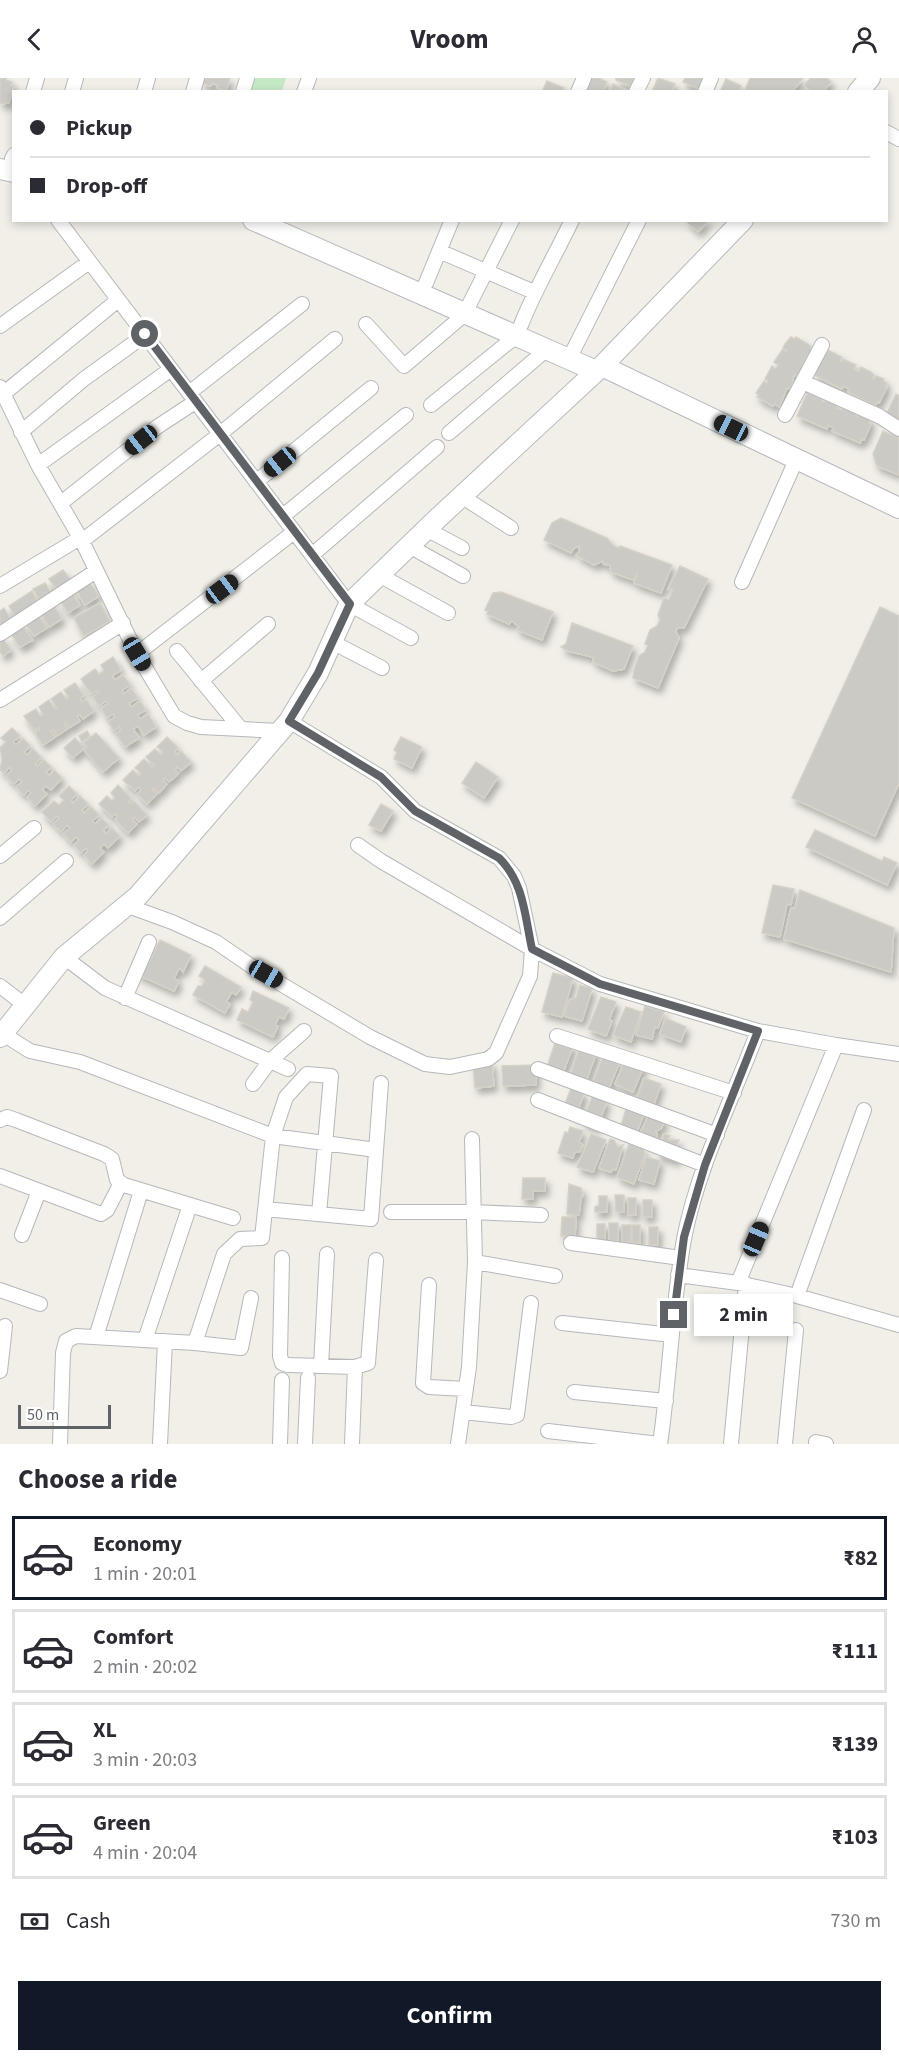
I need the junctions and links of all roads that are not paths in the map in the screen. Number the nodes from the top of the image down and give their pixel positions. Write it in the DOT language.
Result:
graph roads {
  1 [pos="870,78"];
  2 [pos="860,90"];
  3 [pos="59,222"];
  4 [pos="256,222"];
  5 [pos="289,222"];
  6 [pos="451,222"];
  7 [pos="511,222"];
  8 [pos="571,222"];
  9 [pos="638,222"];
  10 [pos="741,222"];
  11 [pos="440,251"];
  12 [pos="89,262"];
  13 [pos="487,272"];
  14 [pos="426,283"];
  15 [pos="534,292"];
  16 [pos="118,300"];
  17 [pos="302,304"];
  18 [pos="468,309"];
  19 [pos="366,324"];
  20 [pos="0,326"];
  21 [pos="518,331"];
  22 [pos="145,334"];
  23 [pos="334,339"];
  24 [pos="822,345"];
  25 [pos="574,349"];
  26 [pos="546,350"];
  27 [pos="601,367"];
  28 [pos="171,369"];
  29 [pos="803,381"];
  30 [pos="371,388"];
  31 [pos="1,390"];
  32 [pos="192,397"];
  33 [pos="431,405"];
  34 [pos="406,415"];
  35 [pos="785,415"];
  36 [pos="899,429"];
  37 [pos="21,432"];
  38 [pos="450,433"];
  39 [pos="220,434"];
  40 [pos="437,447"];
  41 [pos="796,460"];
  42 [pos="38,465"];
  43 [pos="256,482"];
  44 [pos="461,496"];
  45 [pos="61,503"];
  46 [pos="899,508"];
  47 [pos="283,516"];
  48 [pos="511,528"];
  49 [pos="426,529"];
  50 [pos="294,532"];
  51 [pos="81,539"];
  52 [pos="409,546"];
  53 [pos="462,548"];
  54 [pos="312,555"];
  55 [pos="96,571"];
  56 [pos="379,575"];
  57 [pos="463,576"];
  58 [pos="742,582"];
  59 [pos="0,586"];
  60 [pos="350,604"];
  61 [pos="448,613"];
  62 [pos="123,623"];
  63 [pos="268,624"];
  64 [pos="0,634"];
  65 [pos="411,638"];
  66 [pos="332,642"];
  67 [pos="177,651"];
  68 [pos="137,654"];
  69 [pos="382,668"];
  70 [pos="201,681"];
  71 [pos="0,700"];
  72 [pos="284,726"];
  73 [pos="241,729"];
  74 [pos="34,828"];
  75 [pos="358,845"];
  76 [pos="0,856"];
  77 [pos="66,861"];
  78 [pos="128,906"];
  79 [pos="0,918"];
  80 [pos="149,942"];
  81 [pos="532,949"];
  82 [pos="64,957"];
  83 [pos="0,986"];
  84 [pos="125,998"];
  85 [pos="25,1005"];
  86 [pos="304,1031"];
  87 [pos="758,1031"];
  88 [pos="1,1035"];
  89 [pos="558,1036"];
  90 [pos="836,1045"];
  91 [pos="899,1054"];
  92 [pos="270,1061"];
  93 [pos="288,1069"];
  94 [pos="538,1069"];
  95 [pos="381,1083"];
  96 [pos="253,1084"];
  97 [pos="734,1093"];
  98 [pos="538,1100"];
  99 [pos="864,1110"];
  100 [pos="0,1120"];
  101 [pos="717,1135"];
  102 [pos="273,1136"];
  103 [pos="472,1139"];
  104 [pos="325,1142"];
  105 [pos="376,1150"];
  106 [pos="705,1165"];
  107 [pos="0,1176"];
  108 [pos="121,1183"];
  109 [pos="39,1191"];
  110 [pos="141,1191"];
  111 [pos="190,1205"];
  112 [pos="265,1209"];
  113 [pos="391,1212"];
  114 [pos="472,1212"];
  115 [pos="319,1214"];
  116 [pos="541,1215"];
  117 [pos="233,1218"];
  118 [pos="22,1235"];
  119 [pos="571,1243"];
  120 [pos="327,1254"];
  121 [pos="282,1258"];
  122 [pos="681,1258"];
  123 [pos="376,1260"];
  124 [pos="475,1262"];
  125 [pos="678,1275"];
  126 [pos="555,1276"];
  127 [pos="742,1284"];
  128 [pos="429,1285"];
  129 [pos="0,1290"];
  130 [pos="797,1296"];
  131 [pos="251,1298"];
  132 [pos="531,1303"];
  133 [pos="40,1305"];
  134 [pos="562,1323"];
  135 [pos="899,1325"];
  136 [pos="5,1326"];
  137 [pos="796,1330"];
  138 [pos="672,1335"];
  139 [pos="96,1337"];
  140 [pos="145,1340"];
  141 [pos="165,1341"];
  142 [pos="195,1343"];
  143 [pos="321,1366"];
  144 [pos="356,1367"];
  145 [pos="0,1371"];
  146 [pos="308,1378"];
  147 [pos="282,1380"];
  148 [pos="466,1389"];
  149 [pos="574,1392"];
  150 [pos="666,1401"];
  151 [pos="463,1412"];
  152 [pos="548,1431"];
  153 [pos="60,1444"];
  154 [pos="160,1444"];
  155 [pos="280,1444"];
  156 [pos="305,1444"];
  157 [pos="352,1444"];
  158 [pos="458,1444"];
  159 [pos="660,1444"];
  160 [pos="731,1444"];
  161 [pos="785,1444"];
  162 [pos="816,1444"];
  163 [pos="826,1444"];
  1 -- 2 [label="street"];
  3 -- 12 [label="street"];
  4 -- 18 [label="street"];
  5 -- 14 [label="street"];
  6 -- 11 [label="street"];
  7 -- 13 [label="street"];
  8 -- 15 [label="street"];
  9 -- 25 [label="street"];
  10 -- 27 [label="street"];
  11 -- 13 [label="street"];
  11 -- 14 [label="street"];
  12 -- 16 [label="street"];
  12 -- 20 [label="street"];
  13 -- 15 [label="street"];
  13 -- 18 [label="street"];
  14 -- 18 [label="street"];
  15 -- 21 [label="street"];
  16 -- 22 [label="street"];
  16 -- 31 [label="street"];
  17 -- 32 [label="street"];
  18 -- 19 [label="street"];
  18 -- 21 [label="street"];
  21 -- 25 [label="street"];
  21 -- 26 [label="street"];
  21 -- 33 [label="street"];
  22 -- 28 [label="street"];
  22 -- 37 [label="street"];
  23 -- 39 [label="street"];
  24 -- 29 [label="street"];
  25 -- 27 [label="street"];
  26 -- 27 [label="street"];
  26 -- 38 [label="street"];
  27 -- 41 [label="street"];
  27 -- 44 [label="street"];
  28 -- 32 [label="street"];
  28 -- 42 [label="street"];
  29 -- 35 [label="street"];
  29 -- 36 [label="street"];
  30 -- 43 [label="street"];
  31 -- 37 [label="street"];
  32 -- 39 [label="street"];
  32 -- 45 [label="street"];
  34 -- 47 [label="street"];
  37 -- 42 [label="street"];
  39 -- 43 [label="street"];
  39 -- 51 [label="street"];
  40 -- 54 [label="street"];
  41 -- 46 [label="street"];
  41 -- 58 [label="street"];
  42 -- 45 [label="street"];
  43 -- 47 [label="street"];
  44 -- 48 [label="street"];
  44 -- 49 [label="street"];
  45 -- 51 [label="street"];
  47 -- 50 [label="street"];
  49 -- 52 [label="street"];
  49 -- 53 [label="street"];
  50 -- 54 [label="street"];
  50 -- 68 [label="street"];
  51 -- 55 [label="street"];
  51 -- 59 [label="street"];
  52 -- 56 [label="street"];
  52 -- 57 [label="street"];
  54 -- 60 [label="street"];
  55 -- 62 [label="street"];
  55 -- 64 [label="street"];
  56 -- 60 [label="street"];
  56 -- 61 [label="street"];
  60 -- 65 [label="street"];
  60 -- 66 [label="street"];
  62 -- 68 [label="street"];
  62 -- 71 [label="street"];
  63 -- 70 [label="street"];
  66 -- 69 [label="street"];
  66 -- 72 [label="street"];
  67 -- 70 [label="street"];
  68 -- 73 [label="street"];
  70 -- 73 [label="street"];
  72 -- 73 [label="street"];
  72 -- 78 [label="street"];
  72 -- 81 [label="street"];
  74 -- 76 [label="street"];
  75 -- 81 [label="street"];
  77 -- 79 [label="street"];
  78 -- 81 [label="street"];
  78 -- 82 [label="street"];
  80 -- 84 [label="street"];
  81 -- 87 [label="street"];
  82 -- 84 [label="street"];
  82 -- 85 [label="street"];
  83 -- 85 [label="street"];
  84 -- 92 [label="street"];
  85 -- 88 [label="street"];
  86 -- 92 [label="street"];
  87 -- 90 [label="street"];
  87 -- 97 [label="street"];
  88 -- 102 [label="street"];
  89 -- 97 [label="street"];
  90 -- 91 [label="street"];
  90 -- 127 [label="street"];
  92 -- 93 [label="street"];
  92 -- 96 [label="street"];
  94 -- 101 [label="street"];
  95 -- 105 [label="street"];
  97 -- 101 [label="street"];
  98 -- 106 [label="street"];
  99 -- 130 [label="street"];
  100 -- 108 [label="street"];
  101 -- 106 [label="street"];
  102 -- 104 [label="street"];
  102 -- 104 [label="street"];
  102 -- 112 [label="street"];
  103 -- 114 [label="street"];
  104 -- 105 [label="street"];
  104 -- 115 [label="street"];
  105 -- 115 [label="street"];
  106 -- 122 [label="street"];
  107 -- 109 [label="street"];
  108 -- 109 [label="street"];
  108 -- 110 [label="street"];
  109 -- 118 [label="street"];
  110 -- 111 [label="street"];
  110 -- 139 [label="street"];
  111 -- 117 [label="street"];
  111 -- 140 [label="street"];
  112 -- 115 [label="street"];
  112 -- 142 [label="street"];
  113 -- 114 [label="street"];
  114 -- 116 [label="street"];
  114 -- 124 [label="street"];
  119 -- 122 [label="street"];
  120 -- 143 [label="street"];
  121 -- 143 [label="street"];
  122 -- 125 [label="street"];
  123 -- 144 [label="street"];
  124 -- 126 [label="street"];
  124 -- 148 [label="street"];
  125 -- 127 [label="street"];
  125 -- 138 [label="street"];
  127 -- 130 [label="street"];
  127 -- 160 [label="street"];
  128 -- 148 [label="street"];
  129 -- 133 [label="street"];
  130 -- 135 [label="street"];
  131 -- 142 [label="street"];
  132 -- 151 [label="street"];
  134 -- 138 [label="street"];
  136 -- 145 [label="street"];
  137 -- 161 [label="street"];
  138 -- 150 [label="street"];
  139 -- 140 [label="street"];
  139 -- 153 [label="street"];
  140 -- 141 [label="street"];
  141 -- 142 [label="street"];
  141 -- 154 [label="street"];
  143 -- 144 [label="street"];
  144 -- 157 [label="street"];
  146 -- 156 [label="street"];
  147 -- 155 [label="street"];
  148 -- 151 [label="street"];
  149 -- 150 [label="street"];
  150 -- 159 [label="street"];
  151 -- 158 [label="street"];
  152 -- 159 [label="street"];
  162 -- 163 [label="street"];
}
